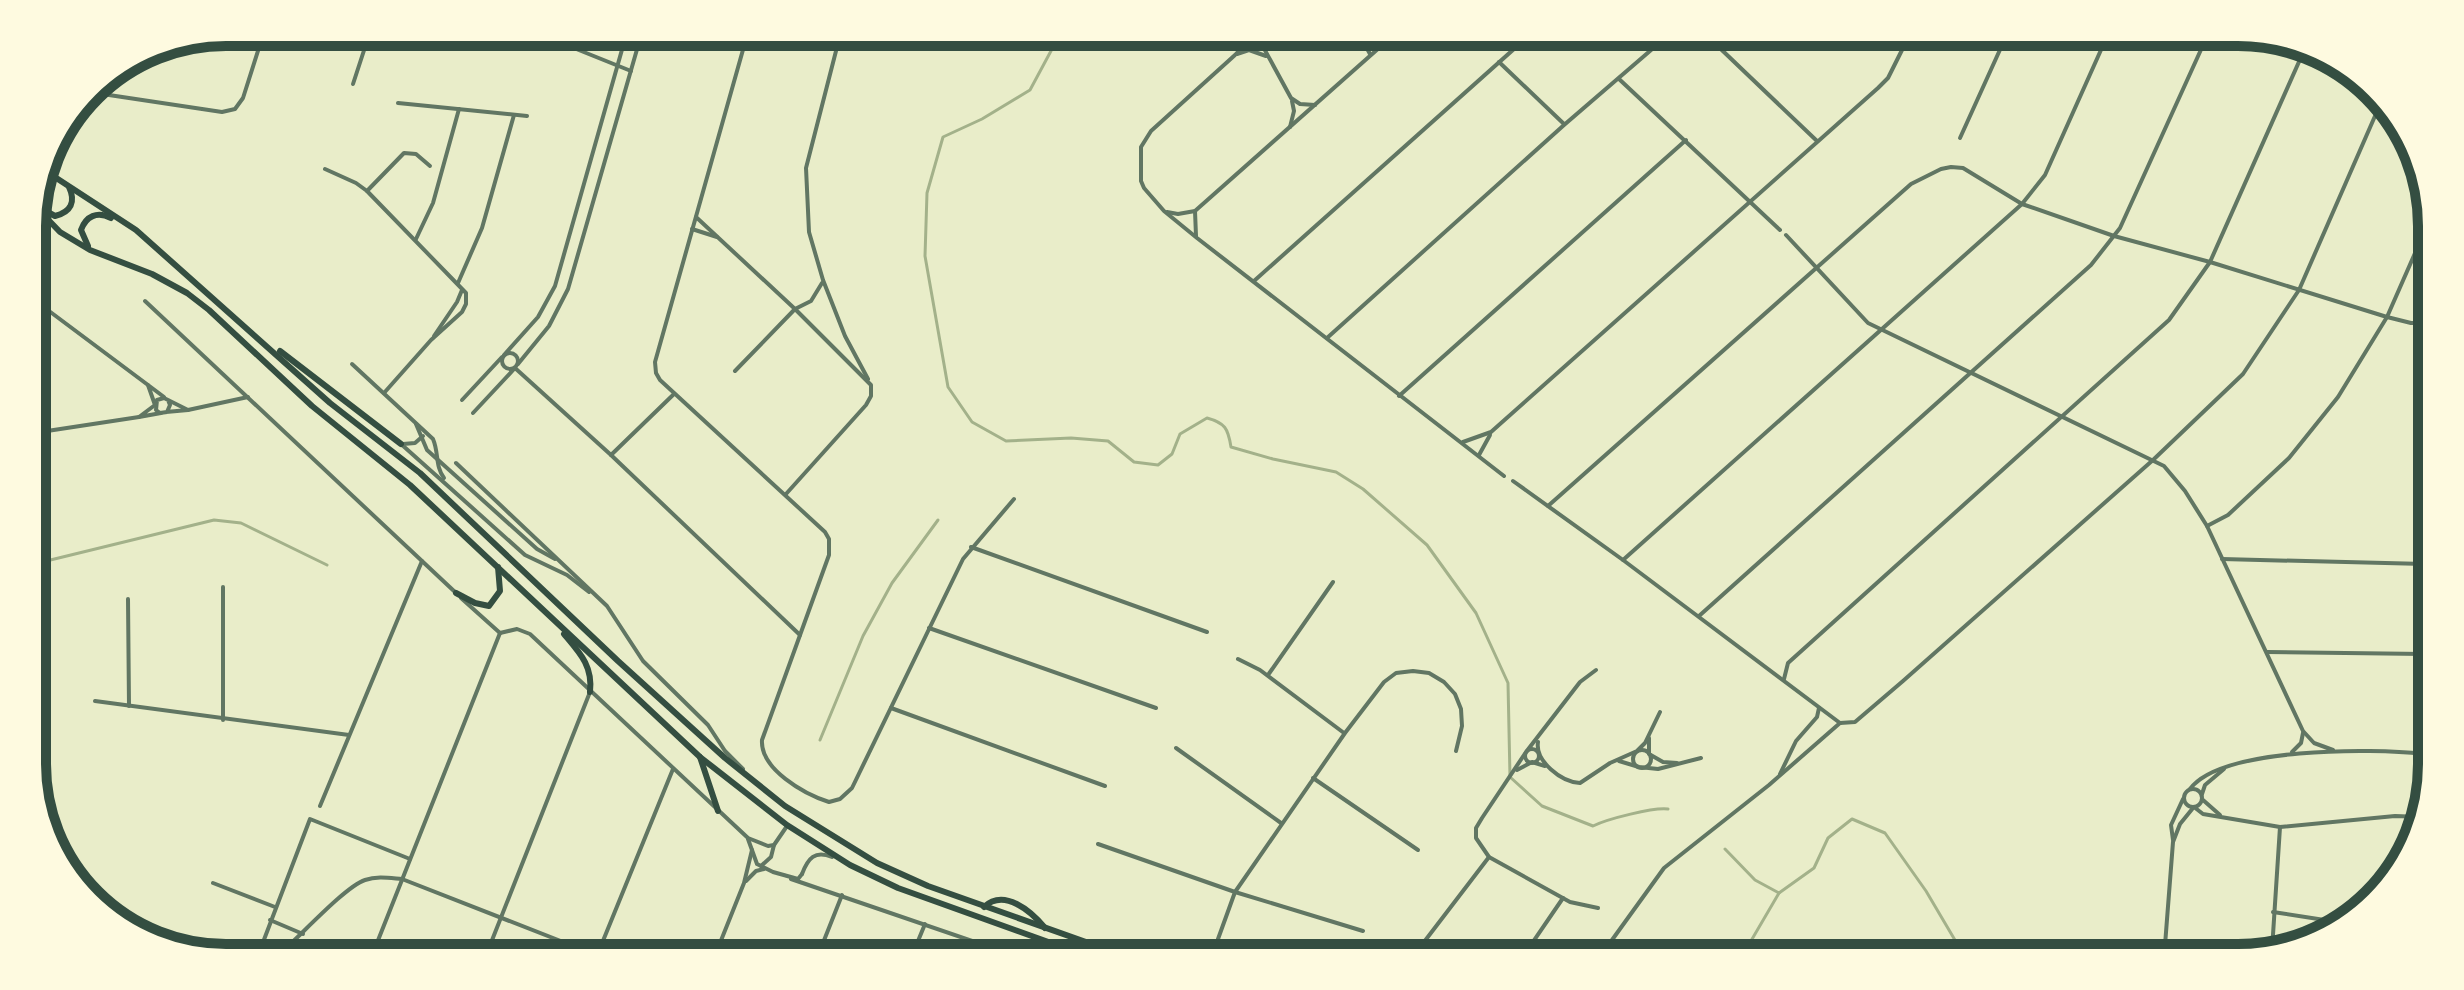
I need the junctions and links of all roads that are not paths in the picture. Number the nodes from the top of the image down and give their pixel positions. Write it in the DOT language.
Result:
graph roads {
  1 [pos="260,46"];
  2 [pos="365,46"];
  3 [pos="568,46"];
  4 [pos="622,46"];
  5 [pos="638,46"];
  6 [pos="744,46"];
  7 [pos="835,46"];
  8 [pos="1243,46"];
  9 [pos="1262,46"];
  10 [pos="1365,46"];
  11 [pos="1381,46"];
  12 [pos="1517,46"];
  13 [pos="1656,46"];
  14 [pos="1718,46"];
  15 [pos="1904,46"];
  16 [pos="2002,46"];
  17 [pos="2103,46"];
  18 [pos="2203,46"];
  19 [pos="1235,55"];
  20 [pos="1370,55"];
  21 [pos="1269,57"];
  22 [pos="2301,58"];
  23 [pos="1499,62"];
  24 [pos="616,66"];
  25 [pos="631,71"];
  26 [pos="1618,78"];
  27 [pos="353,84"];
  28 [pos="104,94"];
  29 [pos="1291,98"];
  30 [pos="398,103"];
  31 [pos="1315,105"];
  32 [pos="459,109"];
  33 [pos="2377,112"];
  34 [pos="514,115"];
  35 [pos="527,116"];
  36 [pos="1564,125"];
  37 [pos="1289,128"];
  38 [pos="1960,138"];
  39 [pos="1686,140"];
  40 [pos="1817,141"];
  41 [pos="430,166"];
  42 [pos="325,169"];
  43 [pos="53,176"];
  44 [pos="67,184"];
  45 [pos="367,191"];
  46 [pos="1751,202"];
  47 [pos="2022,204"];
  48 [pos="1164,211"];
  49 [pos="1195,211"];
  50 [pos="46,213"];
  51 [pos="46,216"];
  52 [pos="696,217"];
  53 [pos="692,229"];
  54 [pos="136,230"];
  55 [pos="1780,230"];
  56 [pos="1786,235"];
  57 [pos="2114,236"];
  58 [pos="719,238"];
  59 [pos="1197,238"];
  60 [pos="416,240"];
  61 [pos="2418,248"];
  62 [pos="90,250"];
  63 [pos="2210,262"];
  64 [pos="1816,268"];
  65 [pos="823,280"];
  66 [pos="1254,281"];
  67 [pos="460,285"];
  68 [pos="2299,290"];
  69 [pos="145,301"];
  70 [pos="46,309"];
  71 [pos="795,309"];
  72 [pos="2387,317"];
  73 [pos="244,323"];
  74 [pos="2418,323"];
  75 [pos="1882,330"];
  76 [pos="1326,339"];
  77 [pos="431,340"];
  78 [pos="503,356"];
  79 [pos="352,364"];
  80 [pos="516,366"];
  81 [pos="735,371"];
  82 [pos="1970,372"];
  83 [pos="148,385"];
  84 [pos="871,385"];
  85 [pos="384,393"];
  86 [pos="674,394"];
  87 [pos="1399,396"];
  88 [pos="249,397"];
  89 [pos="167,399"];
  90 [pos="462,400"];
  91 [pos="155,405"];
  92 [pos="188,410"];
  93 [pos="164,413"];
  94 [pos="473,413"];
  95 [pos="139,417"];
  96 [pos="2063,417"];
  97 [pos="416,424"];
  98 [pos="46,431"];
  99 [pos="1491,432"];
  100 [pos="427,433"];
  101 [pos="422,438"];
  102 [pos="1461,442"];
  103 [pos="401,444"];
  104 [pos="611,455"];
  105 [pos="1478,456"];
  106 [pos="438,459"];
  107 [pos="2153,460"];
  108 [pos="456,463"];
  109 [pos="1504,476"];
  110 [pos="1513,481"];
  111 [pos="452,488"];
  112 [pos="786,494"];
  113 [pos="1014,499"];
  114 [pos="1548,506"];
  115 [pos="2207,526"];
  116 [pos="971,547"];
  117 [pos="558,559"];
  118 [pos="2222,559"];
  119 [pos="1623,560"];
  120 [pos="422,561"];
  121 [pos="2418,563"];
  122 [pos="498,567"];
  123 [pos="1333,582"];
  124 [pos="223,587"];
  125 [pos="456,593"];
  126 [pos="128,599"];
  127 [pos="607,606"];
  128 [pos="549,616"];
  129 [pos="1699,616"];
  130 [pos="929,628"];
  131 [pos="1207,632"];
  132 [pos="500,633"];
  133 [pos="800,635"];
  134 [pos="2267,652"];
  135 [pos="2418,654"];
  136 [pos="1238,659"];
  137 [pos="1596,670"];
  138 [pos="1268,675"];
  139 [pos="1784,679"];
  140 [pos="590,692"];
  141 [pos="95,701"];
  142 [pos="1818,705"];
  143 [pos="129,706"];
  144 [pos="891,708"];
  145 [pos="1156,708"];
  146 [pos="1660,712"];
  147 [pos="223,720"];
  148 [pos="1840,723"];
  149 [pos="2303,731"];
  150 [pos="1651,732"];
  151 [pos="1345,733"];
  152 [pos="349,735"];
  153 [pos="1540,736"];
  154 [pos="1176,748"];
  155 [pos="2333,750"];
  156 [pos="1456,751"];
  157 [pos="1527,752"];
  158 [pos="1538,752"];
  159 [pos="1636,752"];
  160 [pos="1649,754"];
  161 [pos="2290,754"];
  162 [pos="2418,754"];
  163 [pos="700,757"];
  164 [pos="1701,758"];
  165 [pos="1613,761"];
  166 [pos="1533,762"];
  167 [pos="1685,763"];
  168 [pos="1640,767"];
  169 [pos="2226,768"];
  170 [pos="673,769"];
  171 [pos="1554,771"];
  172 [pos="1515,772"];
  173 [pos="1779,777"];
  174 [pos="1313,778"];
  175 [pos="752,780"];
  176 [pos="1105,786"];
  177 [pos="2190,789"];
  178 [pos="2184,797"];
  179 [pos="2202,797"];
  180 [pos="320,806"];
  181 [pos="785,806"];
  182 [pos="2193,808"];
  183 [pos="718,811"];
  184 [pos="2410,817"];
  185 [pos="2226,818"];
  186 [pos="1281,823"];
  187 [pos="787,825"];
  188 [pos="2280,827"];
  189 [pos="748,838"];
  190 [pos="2173,842"];
  191 [pos="1098,844"];
  192 [pos="774,845"];
  193 [pos="752,850"];
  194 [pos="1418,850"];
  195 [pos="1489,857"];
  196 [pos="410,859"];
  197 [pos="850,865"];
  198 [pos="761,866"];
  199 [pos="767,870"];
  200 [pos="802,874"];
  201 [pos="402,879"];
  202 [pos="791,879"];
  203 [pos="213,883"];
  204 [pos="744,883"];
  205 [pos="808,883"];
  206 [pos="1235,892"];
  207 [pos="842,895"];
  208 [pos="1563,898"];
  209 [pos="275,907"];
  210 [pos="984,907"];
  211 [pos="1598,908"];
  212 [pos="2273,912"];
  213 [pos="501,918"];
  214 [pos="270,920"];
  215 [pos="2327,920"];
  216 [pos="925,924"];
  217 [pos="1045,928"];
  218 [pos="1363,931"];
  219 [pos="303,934"];
  220 [pos="1218,939"];
  221 [pos="2272,940"];
  222 [pos="262,944"];
  223 [pos="291,944"];
  224 [pos="376,944"];
  225 [pos="491,944"];
  226 [pos="564,944"];
  227 [pos="601,944"];
  228 [pos="720,944"];
  229 [pos="823,944"];
  230 [pos="917,944"];
  231 [pos="978,944"];
  232 [pos="1054,944"];
  233 [pos="1091,944"];
  234 [pos="1423,944"];
  235 [pos="1532,944"];
  236 [pos="1609,944"];
  237 [pos="2164,944"];
  1 -- 28 [label="street"];
  2 -- 27 [label="street"];
  3 -- 24 [label="street"];
  4 -- 24 [label="street"];
  5 -- 25 [label="street"];
  6 -- 52 [label="street"];
  7 -- 65 [label="street"];
  8 -- 19 [label="street"];
  9 -- 21 [label="street"];
  10 -- 20 [label="street"];
  11 -- 20 [label="street"];
  12 -- 23 [label="street"];
  13 -- 26 [label="street"];
  14 -- 40 [label="street"];
  15 -- 40 [label="street"];
  16 -- 38 [label="street"];
  17 -- 47 [label="street"];
  18 -- 57 [label="street"];
  19 -- 21 [label="street"];
  19 -- 48 [label="street"];
  20 -- 31 [label="street"];
  21 -- 29 [label="street"];
  22 -- 63 [label="street"];
  23 -- 36 [label="street"];
  23 -- 66 [label="street"];
  24 -- 25 [label="street"];
  24 -- 78 [label="street"];
  25 -- 80 [label="street"];
  26 -- 36 [label="street"];
  26 -- 39 [label="street"];
  29 -- 31 [label="street"];
  29 -- 37 [label="street"];
  30 -- 32 [label="street"];
  31 -- 37 [label="street"];
  32 -- 34 [label="street"];
  32 -- 60 [label="street"];
  33 -- 68 [label="street"];
  34 -- 35 [label="street"];
  34 -- 67 [label="street"];
  36 -- 76 [label="street"];
  37 -- 49 [label="street"];
  39 -- 46 [label="street"];
  39 -- 87 [label="street"];
  40 -- 46 [label="street"];
  41 -- 45 [label="street"];
  42 -- 45 [label="street"];
  43 -- 44 [label="main road"];
  44 -- 50 [label="main road"];
  44 -- 54 [label="main road"];
  45 -- 60 [label="street"];
  46 -- 55 [label="street"];
  46 -- 99 [label="street"];
  47 -- 57 [label="street"];
  47 -- 64 [label="street"];
  47 -- 75 [label="street"];
  48 -- 49 [label="street"];
  48 -- 59 [label="street"];
  49 -- 59 [label="street"];
  51 -- 62 [label="main road"];
  52 -- 53 [label="street"];
  52 -- 58 [label="street"];
  53 -- 58 [label="street"];
  53 -- 86 [label="street"];
  54 -- 62 [label="main road"];
  54 -- 73 [label="main road"];
  56 -- 64 [label="street"];
  57 -- 63 [label="street"];
  57 -- 82 [label="street"];
  58 -- 71 [label="street"];
  59 -- 66 [label="street"];
  60 -- 67 [label="street"];
  61 -- 72 [label="street"];
  62 -- 122 [label="main road"];
  63 -- 68 [label="street"];
  63 -- 96 [label="street"];
  64 -- 75 [label="street"];
  64 -- 114 [label="street"];
  65 -- 71 [label="street"];
  65 -- 84 [label="street"];
  66 -- 76 [label="street"];
  67 -- 77 [label="street"];
  67 -- 77 [label="street"];
  68 -- 72 [label="street"];
  68 -- 107 [label="street"];
  69 -- 88 [label="street"];
  70 -- 83 [label="street"];
  71 -- 81 [label="street"];
  71 -- 84 [label="street"];
  72 -- 74 [label="street"];
  72 -- 115 [label="street"];
  73 -- 103 [label="main road"];
  73 -- 175 [label="main road"];
  75 -- 82 [label="street"];
  75 -- 119 [label="street"];
  76 -- 87 [label="street"];
  77 -- 85 [label="street"];
  78 -- 80 [label="street"];
  78 -- 80 [label="street"];
  78 -- 90 [label="street"];
  79 -- 85 [label="street"];
  80 -- 94 [label="street"];
  80 -- 104 [label="street"];
  82 -- 96 [label="street"];
  82 -- 129 [label="street"];
  83 -- 89 [label="street"];
  83 -- 91 [label="street"];
  84 -- 112 [label="street"];
  85 -- 97 [label="street"];
  86 -- 104 [label="street"];
  86 -- 112 [label="street"];
  87 -- 102 [label="street"];
  88 -- 92 [label="street"];
  88 -- 120 [label="street"];
  89 -- 91 [label="street"];
  89 -- 92 [label="street"];
  89 -- 93 [label="street"];
  91 -- 93 [label="street"];
  91 -- 95 [label="street"];
  92 -- 93 [label="street"];
  93 -- 95 [label="street"];
  95 -- 98 [label="street"];
  96 -- 107 [label="street"];
  96 -- 139 [label="street"];
  97 -- 100 [label="street"];
  97 -- 101 [label="street"];
  99 -- 102 [label="street"];
  99 -- 105 [label="street"];
  100 -- 101 [label="street"];
  100 -- 106 [label="street"];
  101 -- 103 [label="street"];
  101 -- 106 [label="street"];
  102 -- 105 [label="street"];
  103 -- 111 [label="street"];
  104 -- 133 [label="street"];
  105 -- 109 [label="street"];
  106 -- 111 [label="street"];
  106 -- 117 [label="street"];
  107 -- 115 [label="street"];
  107 -- 148 [label="street"];
  108 -- 117 [label="street"];
  110 -- 114 [label="street"];
  111 -- 127 [label="street"];
  112 -- 133 [label="street"];
  113 -- 116 [label="street"];
  114 -- 119 [label="street"];
  115 -- 118 [label="street"];
  116 -- 130 [label="street"];
  116 -- 131 [label="street"];
  117 -- 127 [label="street"];
  118 -- 121 [label="street"];
  118 -- 134 [label="street"];
  119 -- 129 [label="street"];
  120 -- 125 [label="street"];
  120 -- 152 [label="street"];
  122 -- 125 [label="main road"];
  122 -- 128 [label="main road"];
  123 -- 138 [label="street"];
  124 -- 147 [label="street"];
  125 -- 132 [label="street"];
  126 -- 143 [label="street"];
  127 -- 175 [label="street"];
  128 -- 140 [label="main road"];
  128 -- 163 [label="main road"];
  129 -- 139 [label="street"];
  130 -- 144 [label="street"];
  130 -- 145 [label="street"];
  132 -- 140 [label="street"];
  132 -- 196 [label="street"];
  133 -- 144 [label="street"];
  134 -- 135 [label="street"];
  134 -- 149 [label="street"];
  136 -- 138 [label="street"];
  137 -- 153 [label="street"];
  138 -- 151 [label="street"];
  139 -- 142 [label="street"];
  140 -- 170 [label="street"];
  140 -- 213 [label="street"];
  141 -- 143 [label="street"];
  142 -- 148 [label="street"];
  142 -- 173 [label="street"];
  143 -- 147 [label="street"];
  144 -- 176 [label="street"];
  146 -- 150 [label="street"];
  147 -- 152 [label="street"];
  148 -- 173 [label="street"];
  149 -- 155 [label="street"];
  149 -- 161 [label="street"];
  150 -- 159 [label="street"];
  150 -- 160 [label="street"];
  151 -- 156 [label="street"];
  151 -- 174 [label="street"];
  152 -- 180 [label="street"];
  153 -- 157 [label="street"];
  153 -- 158 [label="street"];
  154 -- 186 [label="street"];
  155 -- 161 [label="street"];
  155 -- 162 [label="street"];
  157 -- 158 [label="street"];
  157 -- 166 [label="street"];
  157 -- 172 [label="street"];
  158 -- 166 [label="street"];
  158 -- 171 [label="street"];
  159 -- 160 [label="street"];
  159 -- 165 [label="street"];
  159 -- 168 [label="street"];
  160 -- 167 [label="street"];
  160 -- 168 [label="street"];
  161 -- 169 [label="street"];
  163 -- 183 [label="main road"];
  163 -- 187 [label="main road"];
  164 -- 167 [label="street"];
  165 -- 168 [label="street"];
  165 -- 171 [label="street"];
  166 -- 171 [label="street"];
  166 -- 172 [label="street"];
  167 -- 168 [label="street"];
  169 -- 177 [label="street"];
  169 -- 179 [label="street"];
  170 -- 183 [label="street"];
  170 -- 227 [label="street"];
  172 -- 195 [label="street"];
  173 -- 236 [label="street"];
  174 -- 186 [label="street"];
  174 -- 194 [label="street"];
  175 -- 181 [label="main road"];
  177 -- 178 [label="street"];
  177 -- 179 [label="street"];
  178 -- 182 [label="street"];
  178 -- 190 [label="street"];
  179 -- 182 [label="street"];
  179 -- 185 [label="street"];
  181 -- 187 [label="main road"];
  181 -- 210 [label="main road"];
  182 -- 185 [label="street"];
  182 -- 190 [label="street"];
  183 -- 189 [label="street"];
  184 -- 188 [label="street"];
  185 -- 188 [label="street"];
  186 -- 206 [label="street"];
  187 -- 192 [label="street"];
  187 -- 197 [label="main road"];
  188 -- 212 [label="street"];
  189 -- 192 [label="street"];
  189 -- 193 [label="street"];
  190 -- 237 [label="street"];
  191 -- 206 [label="street"];
  192 -- 198 [label="street"];
  193 -- 198 [label="street"];
  193 -- 204 [label="street"];
  195 -- 208 [label="street"];
  195 -- 234 [label="street"];
  196 -- 201 [label="street"];
  196 -- 209 [label="street"];
  197 -- 200 [label="street"];
  197 -- 232 [label="main road"];
  198 -- 199 [label="street"];
  199 -- 202 [label="street"];
  199 -- 204 [label="street"];
  200 -- 202 [label="street"];
  200 -- 205 [label="street"];
  201 -- 213 [label="street"];
  201 -- 219 [label="street"];
  201 -- 224 [label="street"];
  202 -- 205 [label="street"];
  203 -- 209 [label="street"];
  204 -- 228 [label="street"];
  205 -- 207 [label="street"];
  206 -- 218 [label="street"];
  206 -- 220 [label="street"];
  207 -- 216 [label="street"];
  207 -- 229 [label="street"];
  208 -- 211 [label="street"];
  208 -- 235 [label="street"];
  209 -- 214 [label="street"];
  210 -- 217 [label="main road"];
  210 -- 217 [label="main road"];
  212 -- 215 [label="street"];
  212 -- 221 [label="street"];
  213 -- 225 [label="street"];
  213 -- 226 [label="street"];
  214 -- 219 [label="street"];
  214 -- 222 [label="street"];
  216 -- 230 [label="street"];
  216 -- 231 [label="street"];
  217 -- 233 [label="main road"];
  219 -- 223 [label="street"];
}
